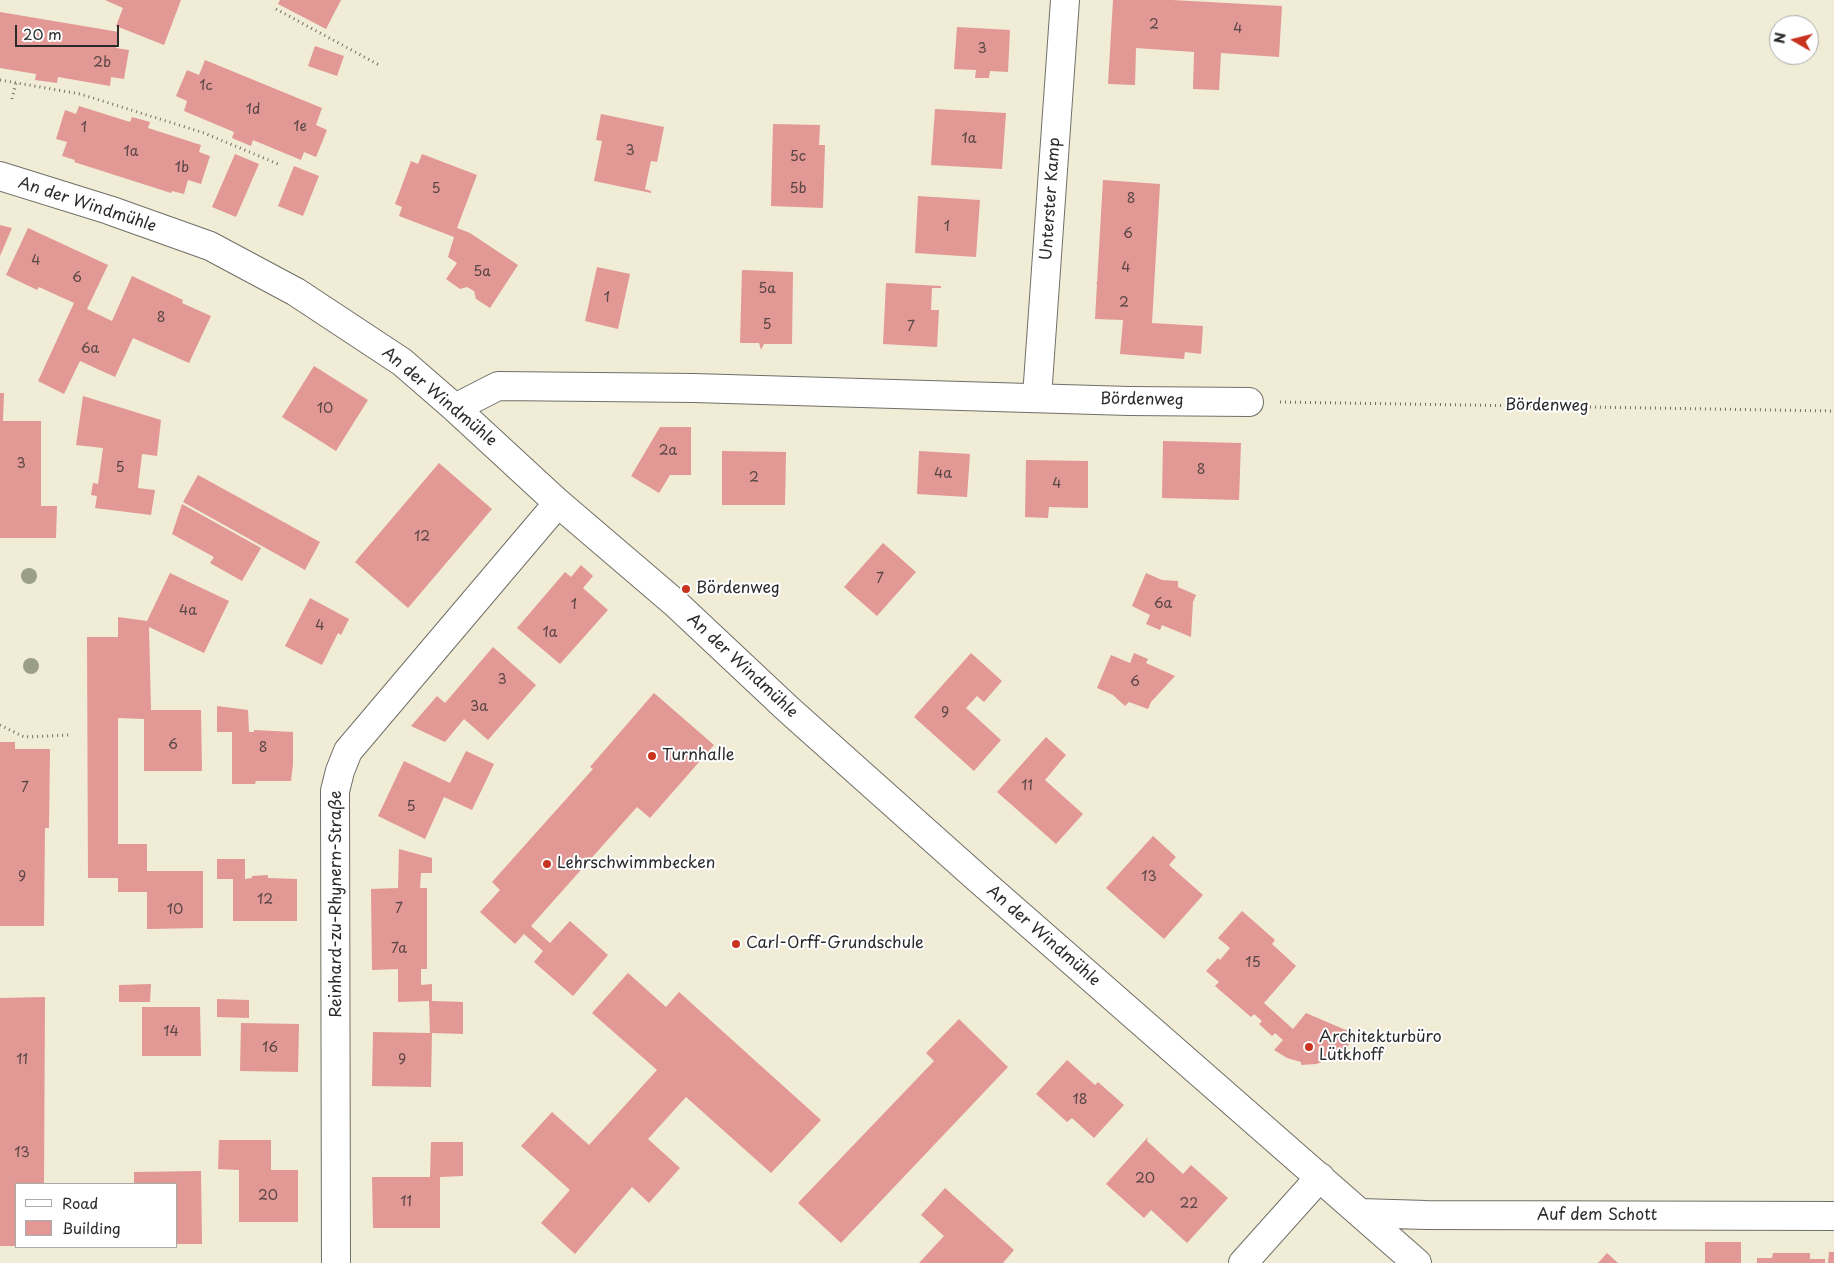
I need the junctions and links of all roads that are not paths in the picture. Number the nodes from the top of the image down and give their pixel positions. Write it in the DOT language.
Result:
graph roads {
  1 [pos="1065,0"];
  2 [pos="0,176"];
  3 [pos="1037,397"];
  4 [pos="1249,402"];
  5 [pos="455,408"];
  6 [pos="558,503"];
  7 [pos="1320,1177"];
  8 [pos="1360,1213"];
  9 [pos="1834,1216"];
  10 [pos="336,1263"];
  11 [pos="1243,1263"];
  12 [pos="1418,1263"];
  1 -- 3 [label="street, Unterster Kamp"];
  2 -- 5 [label="street, An der Windmühle"];
  3 -- 4 [label="street, Bördenweg"];
  3 -- 5 [label="street, Bördenweg"];
  5 -- 6 [label="street, An der Windmühle"];
  6 -- 7 [label="street, An der Windmühle"];
  6 -- 10 [label="street, Reinhard-zu-Rhynern-Straße"];
  7 -- 8 [label="street, An der Windmühle"];
  7 -- 11 [label="street"];
  8 -- 9 [label="street, Auf dem Schott"];
  8 -- 12 [label="street, An der Windmühle"];
}
